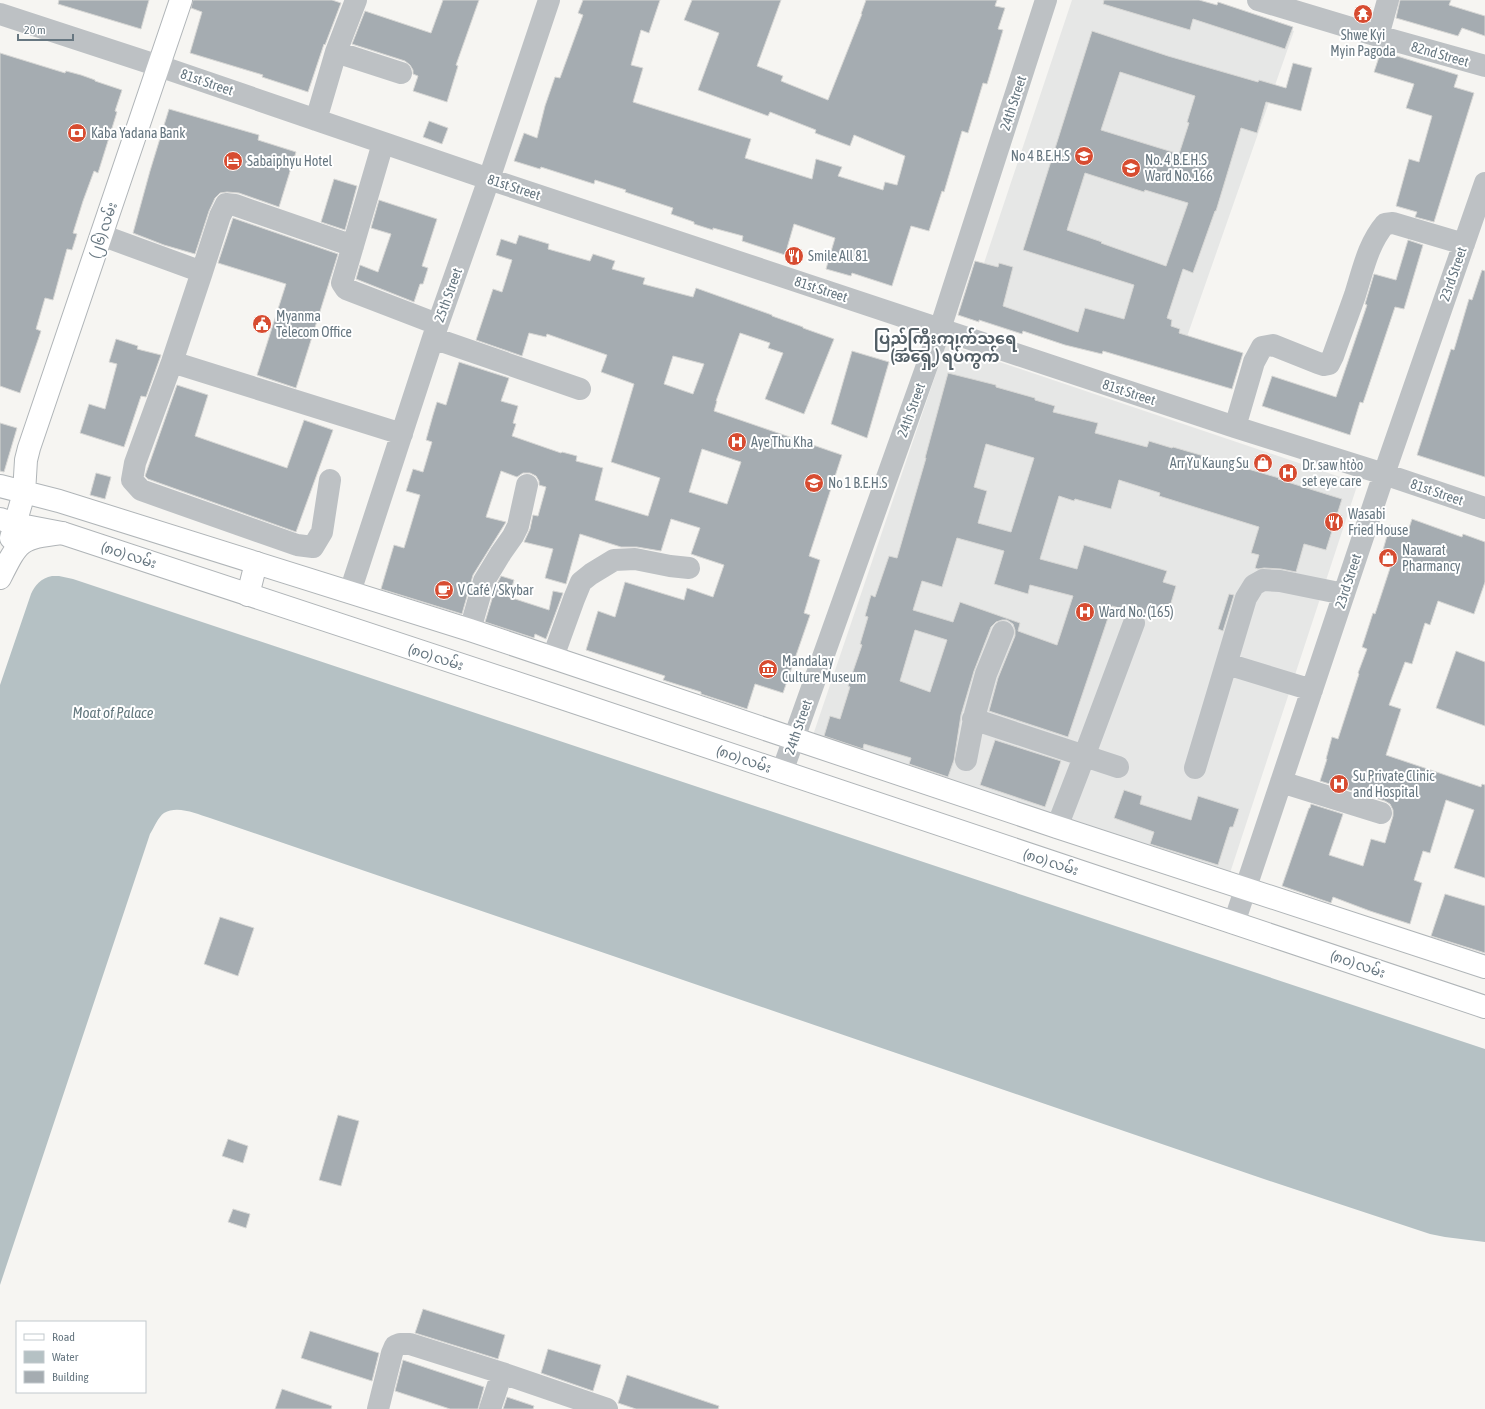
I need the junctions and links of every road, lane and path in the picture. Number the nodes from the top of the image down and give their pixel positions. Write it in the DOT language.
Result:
graph roads {
  1 [pos="181,0"];
  2 [pos="356,0"];
  3 [pos="549,0"];
  4 [pos="1046,0"];
  5 [pos="1258,0"];
  6 [pos="1388,0"];
  7 [pos="0,14"];
  8 [pos="1378,36"];
  9 [pos="336,52"];
  10 [pos="159,66"];
  11 [pos="1485,66"];
  12 [pos="401,73"];
  13 [pos="316,120"];
  14 [pos="383,143"];
  15 [pos="489,179"];
  16 [pos="1485,183"];
  17 [pos="101,235"];
  18 [pos="1464,244"];
  19 [pos="353,246"];
  20 [pos="202,272"];
  21 [pos="940,328"];
  22 [pos="435,331"];
  23 [pos="172,362"];
  24 [pos="580,388"];
  25 [pos="1235,427"];
  26 [pos="402,434"];
  27 [pos="26,460"];
  28 [pos="1384,474"];
  29 [pos="0,478"];
  30 [pos="330,480"];
  31 [pos="527,485"];
  32 [pos="0,486"];
  33 [pos="24,493"];
  34 [pos="1485,508"];
  35 [pos="8,522"];
  36 [pos="62,533"];
  37 [pos="256,563"];
  38 [pos="689,568"];
  39 [pos="0,577"];
  40 [pos="350,592"];
  41 [pos="1344,594"];
  42 [pos="248,595"];
  43 [pos="1134,623"];
  44 [pos="470,630"];
  45 [pos="1004,632"];
  46 [pos="553,657"];
  47 [pos="1226,664"];
  48 [pos="1312,690"];
  49 [pos="974,719"];
  50 [pos="794,738"];
  51 [pos="1085,756"];
  52 [pos="966,760"];
  53 [pos="1118,767"];
  54 [pos="1195,768"];
  55 [pos="782,772"];
  56 [pos="1281,782"];
  57 [pos="1381,813"];
  58 [pos="1057,826"];
  59 [pos="1246,888"];
  60 [pos="1234,923"];
  61 [pos="1485,967"];
  62 [pos="1485,1007"];
  63 [pos="502,1373"];
  64 [pos="378,1409"];
  65 [pos="490,1409"];
  66 [pos="607,1409"];
  1 -- 10 [label="main road, (၂၆) လမ်း"];
  2 -- 9 [label="street"];
  3 -- 15 [label="street, 25th Street"];
  4 -- 21 [label="street, 24th Street"];
  5 -- 8 [label="street, 82nd Street"];
  6 -- 8 [label="street"];
  7 -- 10 [label="street, 81st Street"];
  8 -- 11 [label="street, 82nd Street"];
  9 -- 12 [label="street"];
  9 -- 13 [label="street"];
  10 -- 13 [label="street, 81st Street"];
  10 -- 17 [label="main road, (၂၆) လမ်း"];
  13 -- 14 [label="street, 81st Street"];
  14 -- 15 [label="street, 81st Street"];
  14 -- 19 [label="street"];
  15 -- 21 [label="street, 81st Street"];
  15 -- 22 [label="street, 25th Street"];
  16 -- 18 [label="street, 23rd Street"];
  17 -- 20 [label="street"];
  17 -- 27 [label="main road, (၂၆) လမ်း"];
  18 -- 25 [label="street"];
  18 -- 28 [label="street, 23rd Street"];
  19 -- 20 [label="street"];
  19 -- 22 [label="street"];
  20 -- 23 [label="street"];
  21 -- 25 [label="street, 81st Street"];
  21 -- 50 [label="street, 24th Street"];
  22 -- 24 [label="street"];
  22 -- 26 [label="street, 25th Street"];
  23 -- 26 [label="street"];
  23 -- 30 [label="street"];
  25 -- 28 [label="street, 81st Street"];
  26 -- 40 [label="street, 25th Street"];
  27 -- 29 [label="main road"];
  27 -- 33 [label="main road, (၂၆) လမ်း"];
  28 -- 34 [label="street, 81st Street"];
  28 -- 41 [label="street, 23rd Street"];
  31 -- 44 [label="street"];
  32 -- 33 [label="main road"];
  33 -- 35 [label="main road, (၂၆) လမ်း"];
  33 -- 37 [label="main road"];
  35 -- 36 [label="main road, (၈၀) လမ်း"];
  35 -- 39 [label="main road, (၂၆) လမ်း"];
  36 -- 39 [label="main road"];
  36 -- 42 [label="main road, (၈၀) လမ်း"];
  37 -- 40 [label="main road"];
  37 -- 42 [label="main road"];
  38 -- 46 [label="street"];
  40 -- 44 [label="main road"];
  41 -- 47 [label="street"];
  41 -- 48 [label="street, 23rd Street"];
  42 -- 55 [label="main road, (၈၀) လမ်း"];
  43 -- 51 [label="street"];
  44 -- 46 [label="main road"];
  45 -- 49 [label="street"];
  46 -- 50 [label="main road"];
  47 -- 48 [label="street"];
  47 -- 54 [label="street"];
  48 -- 56 [label="street, 23rd Street"];
  49 -- 51 [label="street"];
  49 -- 52 [label="street"];
  50 -- 55 [label="street, 24th Street"];
  50 -- 58 [label="main road"];
  51 -- 53 [label="street"];
  51 -- 58 [label="street"];
  55 -- 60 [label="main road, (၈၀) လမ်း"];
  56 -- 57 [label="street"];
  56 -- 59 [label="street, 23rd Street"];
  58 -- 59 [label="main road"];
  59 -- 60 [label="street, 23rd Street"];
  59 -- 61 [label="main road"];
  60 -- 62 [label="main road, (၈၀) လမ်း"];
  63 -- 64 [label="street"];
  63 -- 65 [label="street"];
  63 -- 66 [label="street"];
}
